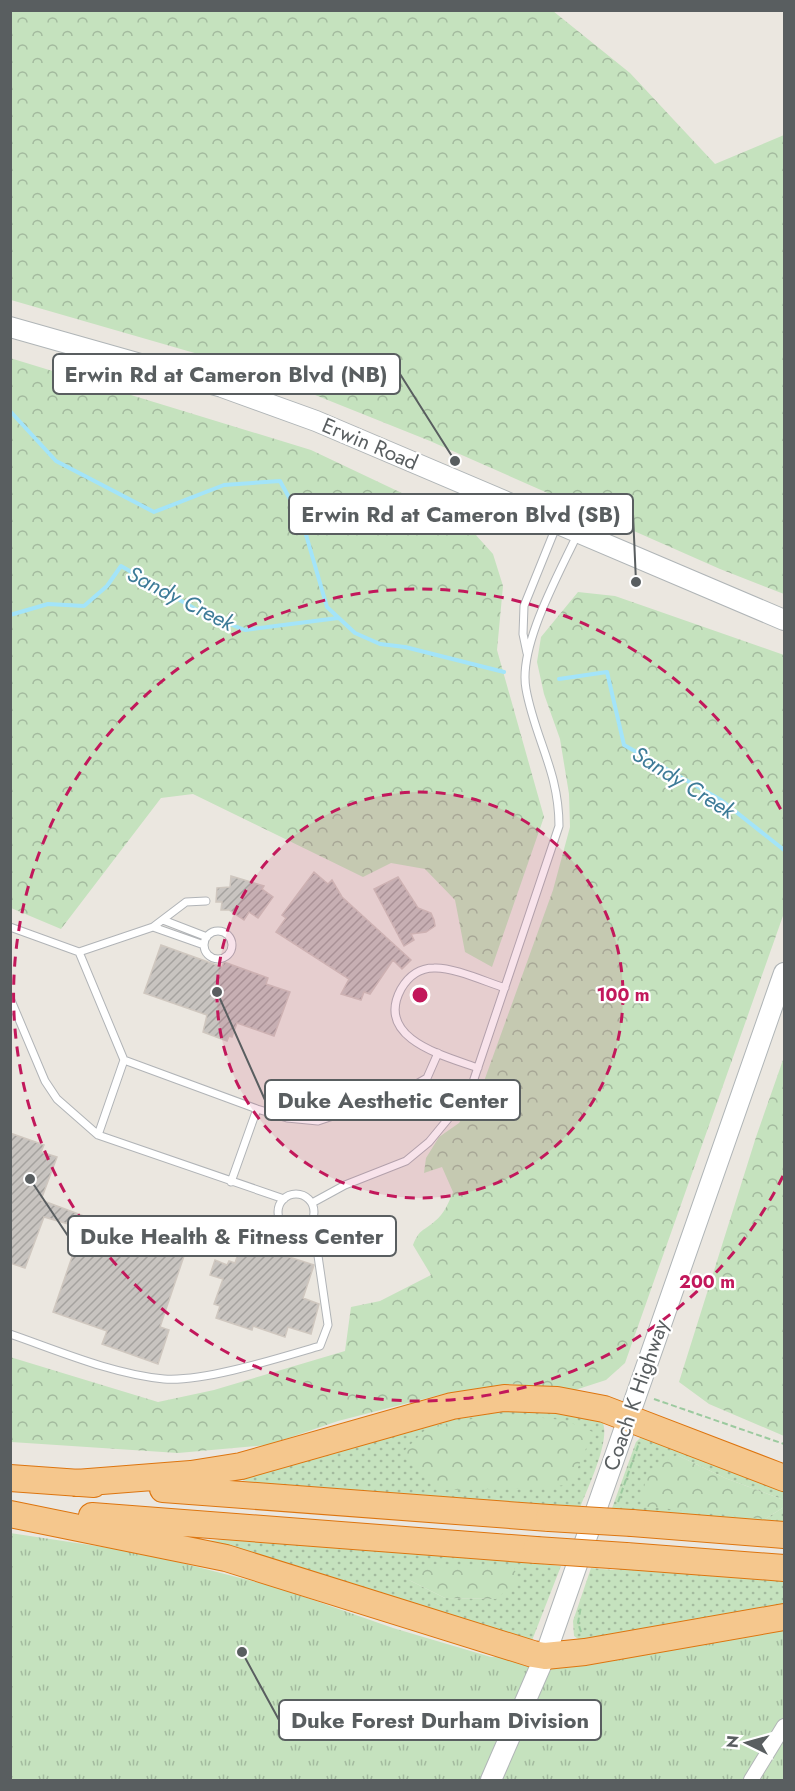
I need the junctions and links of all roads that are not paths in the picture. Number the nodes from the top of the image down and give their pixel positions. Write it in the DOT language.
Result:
graph roads {
  1 [pos="10,327"];
  2 [pos="557,524"];
  3 [pos="579,533"];
  4 [pos="784,620"];
  5 [pos="528,658"];
  6 [pos="206,901"];
  7 [pos="163,920"];
  8 [pos="10,927"];
  9 [pos="153,927"];
  10 [pos="207,937"];
  11 [pos="204,945"];
  12 [pos="79,952"];
  13 [pos="784,973"];
  14 [pos="505,988"];
  15 [pos="10,998"];
  16 [pos="438,1053"];
  17 [pos="124,1060"];
  18 [pos="478,1068"];
  19 [pos="257,1109"];
  20 [pos="98,1135"];
  21 [pos="231,1182"];
  22 [pos="284,1199"];
  23 [pos="312,1203"];
  24 [pos="308,1226"];
  25 [pos="10,1334"];
  26 [pos="628,1418"];
  27 [pos="10,1478"];
  28 [pos="784,1478"];
  29 [pos="76,1483"];
  30 [pos="10,1512"];
  31 [pos="784,1535"];
  32 [pos="784,1568"];
  33 [pos="784,1617"];
  34 [pos="545,1656"];
  35 [pos="784,1726"];
  36 [pos="491,1780"];
  37 [pos="751,1780"];
  1 -- 2 [label="main road, Erwin Road"];
  2 -- 3 [label="main road, Erwin Road"];
  2 -- 5 [label="lane"];
  3 -- 4 [label="main road, Erwin Road"];
  3 -- 5 [label="lane"];
  5 -- 14 [label="lane"];
  6 -- 7 [label="lane"];
  7 -- 9 [label="lane"];
  7 -- 10 [label="lane"];
  8 -- 12 [label="lane"];
  9 -- 11 [label="lane"];
  9 -- 12 [label="lane"];
  10 -- 11 [label="lane"];
  10 -- 11 [label="lane"];
  12 -- 17 [label="lane"];
  13 -- 26 [label="main road, Coach K Highway"];
  14 -- 16 [label="lane"];
  14 -- 18 [label="lane"];
  15 -- 20 [label="lane"];
  16 -- 18 [label="lane"];
  16 -- 19 [label="lane"];
  17 -- 19 [label="lane"];
  17 -- 20 [label="lane"];
  18 -- 23 [label="lane"];
  19 -- 21 [label="lane"];
  20 -- 21 [label="lane"];
  21 -- 22 [label="lane"];
  22 -- 23 [label="lane"];
  22 -- 24 [label="lane"];
  23 -- 24 [label="lane"];
  24 -- 25 [label="lane"];
  26 -- 28 [label="highway"];
  26 -- 29 [label="highway"];
  26 -- 34 [label="main road, Coach K Highway"];
  27 -- 29 [label="highway"];
  29 -- 31 [label="highway, bridge"];
  30 -- 32 [label="highway, bridge"];
  30 -- 34 [label="highway"];
  33 -- 34 [label="highway"];
  34 -- 36 [label="main road, Coach K Highway"];
  35 -- 37 [label="street"];
}
